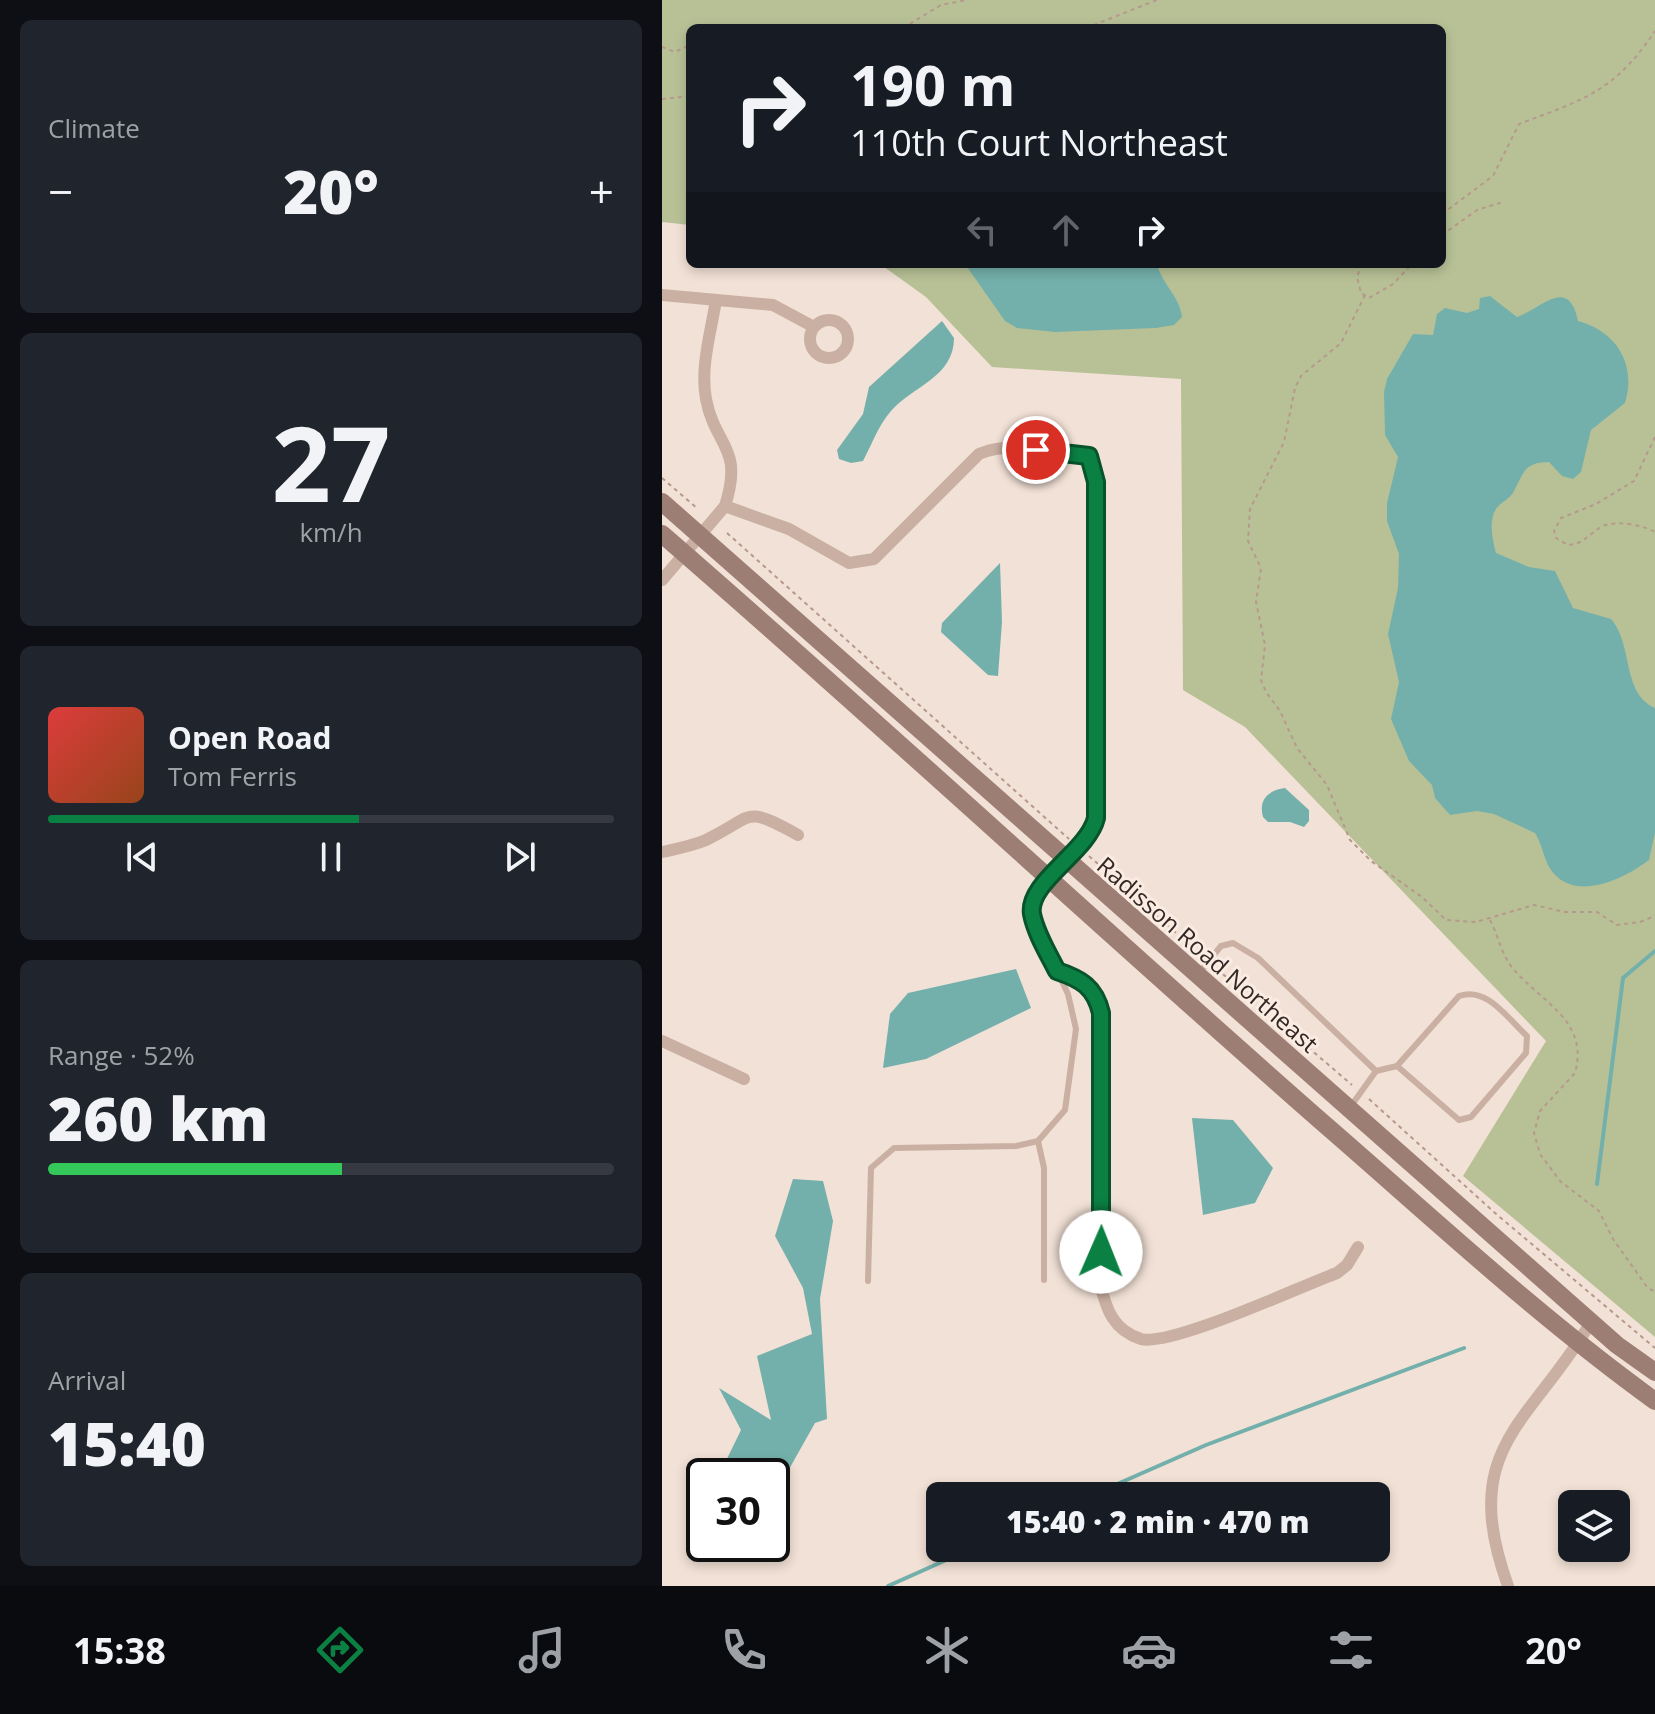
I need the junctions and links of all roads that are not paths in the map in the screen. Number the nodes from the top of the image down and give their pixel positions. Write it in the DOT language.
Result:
graph roads {
  1 [pos="662,295"];
  2 [pos="716,300"];
  3 [pos="814,327"];
  4 [pos="662,502"];
  5 [pos="725,506"];
  6 [pos="662,534"];
  7 [pos="701,535"];
  8 [pos="685,554"];
  9 [pos="662,580"];
  10 [pos="798,835"];
  11 [pos="662,852"];
  12 [pos="1066,862"];
  13 [pos="1050,879"];
  14 [pos="1057,971"];
  15 [pos="1197,975"];
  16 [pos="662,1041"];
  17 [pos="1397,1066"];
  18 [pos="1376,1071"];
  19 [pos="744,1079"];
  20 [pos="1349,1109"];
  21 [pos="1038,1141"];
  22 [pos="1358,1247"];
  23 [pos="1044,1280"];
  24 [pos="868,1281"];
  25 [pos="1591,1322"];
  26 [pos="1578,1344"];
  27 [pos="1655,1372"];
  28 [pos="1655,1401"];
  29 [pos="1508,1586"];
  1 -- 2 [label="street"];
  2 -- 3 [label="street"];
  2 -- 5 [label="street"];
  4 -- 7 [label="main road, Radisson Road Northeast"];
  5 -- 7 [label="street"];
  5 -- 12 [label="street"];
  6 -- 8 [label="main road, Radisson Road Northeast"];
  7 -- 8 [label="street"];
  7 -- 12 [label="main road, Radisson Road Northeast"];
  8 -- 9 [label="street"];
  8 -- 13 [label="main road, Radisson Road Northeast"];
  10 -- 11 [label="street"];
  12 -- 13 [label="street"];
  12 -- 15 [label="main road, Radisson Road Northeast"];
  13 -- 14 [label="street"];
  13 -- 26 [label="main road, Radisson Road Northeast"];
  14 -- 21 [label="lane"];
  14 -- 22 [label="street"];
  15 -- 18 [label="lane"];
  15 -- 20 [label="main road, Radisson Road Northeast"];
  16 -- 19 [label="street"];
  17 -- 17 [label="lane"];
  17 -- 18 [label="lane"];
  18 -- 20 [label="lane"];
  20 -- 25 [label="main road, Radisson Road Northeast"];
  21 -- 23 [label="lane"];
  21 -- 24 [label="lane"];
  25 -- 26 [label="street"];
  25 -- 27 [label="main road, Radisson Road Northeast"];
  26 -- 28 [label="main road, Radisson Road Northeast"];
  26 -- 29 [label="street"];
}
